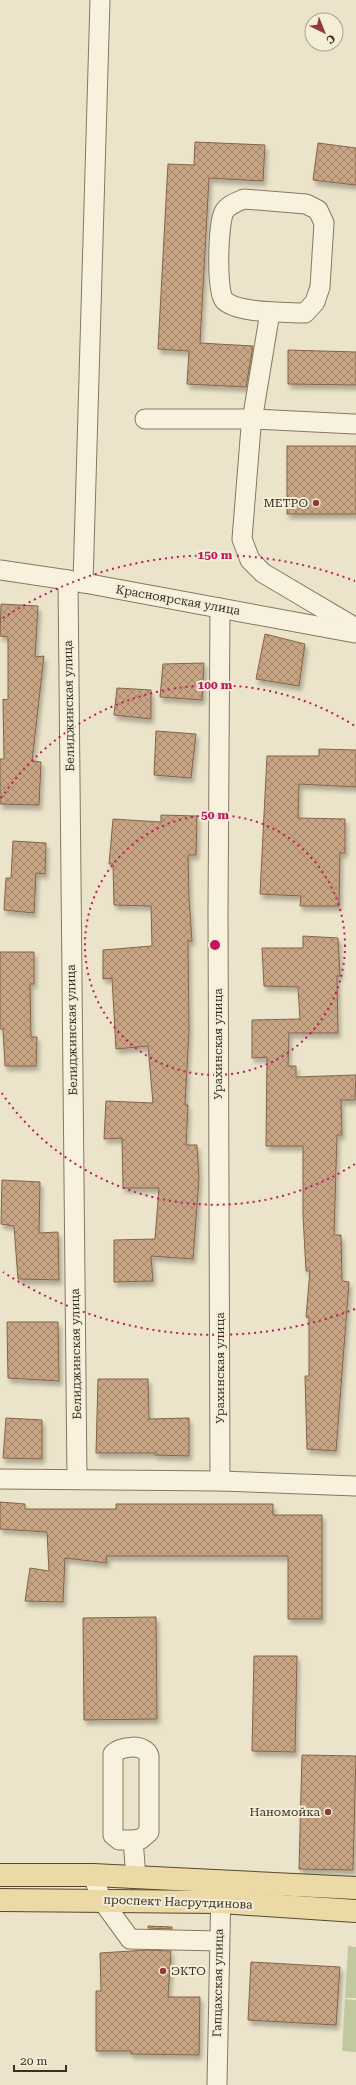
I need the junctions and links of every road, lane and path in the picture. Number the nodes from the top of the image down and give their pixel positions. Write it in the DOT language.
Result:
graph roads {
  1 [pos="100,0"];
  2 [pos="270,312"];
  3 [pos="144,419"];
  4 [pos="254,419"];
  5 [pos="354,424"];
  6 [pos="0,570"];
  7 [pos="75,582"];
  8 [pos="220,608"];
  9 [pos="356,628"];
  10 [pos="356,634"];
  11 [pos="0,1479"];
  12 [pos="77,1479"];
  13 [pos="220,1481"];
  14 [pos="356,1486"];
  15 [pos="133,1840"];
  16 [pos="0,1875"];
  17 [pos="93,1875"];
  18 [pos="136,1877"];
  19 [pos="221,1881"];
  20 [pos="356,1888"];
  21 [pos="0,1900"];
  22 [pos="101,1900"];
  23 [pos="220,1902"];
  24 [pos="356,1911"];
  25 [pos="219,1941"];
  26 [pos="217,2085"];
  1 -- 7 [label="street, Белиджинская улица"];
  2 -- 2 [label="street"];
  2 -- 4 [label="street"];
  3 -- 4 [label="street"];
  4 -- 5 [label="street"];
  4 -- 9 [label="street"];
  6 -- 7 [label="street, Красноярская улица"];
  7 -- 8 [label="street, Красноярская улица"];
  7 -- 12 [label="street, Белиджинская улица"];
  8 -- 10 [label="street, Красноярская улица"];
  8 -- 13 [label="street, Урахинская улица"];
  11 -- 12 [label="street"];
  12 -- 13 [label="street"];
  13 -- 14 [label="street"];
  15 -- 15 [label="street"];
  15 -- 18 [label="street"];
  16 -- 17 [label="main road, проспект Насрутдинова"];
  17 -- 18 [label="main road, проспект Насрутдинова"];
  17 -- 22 [label="street"];
  18 -- 19 [label="main road, проспект Насрутдинова"];
  19 -- 20 [label="main road, проспект Насрутдинова"];
  19 -- 23 [label="street, Гапцахская улица"];
  21 -- 22 [label="main road, проспект Насрутдинова"];
  22 -- 23 [label="main road, проспект Насрутдинова"];
  22 -- 25 [label="street"];
  23 -- 24 [label="main road, проспект Насрутдинова"];
  23 -- 25 [label="street, Гапцахская улица"];
  25 -- 26 [label="street, Гапцахская улица"];
}
